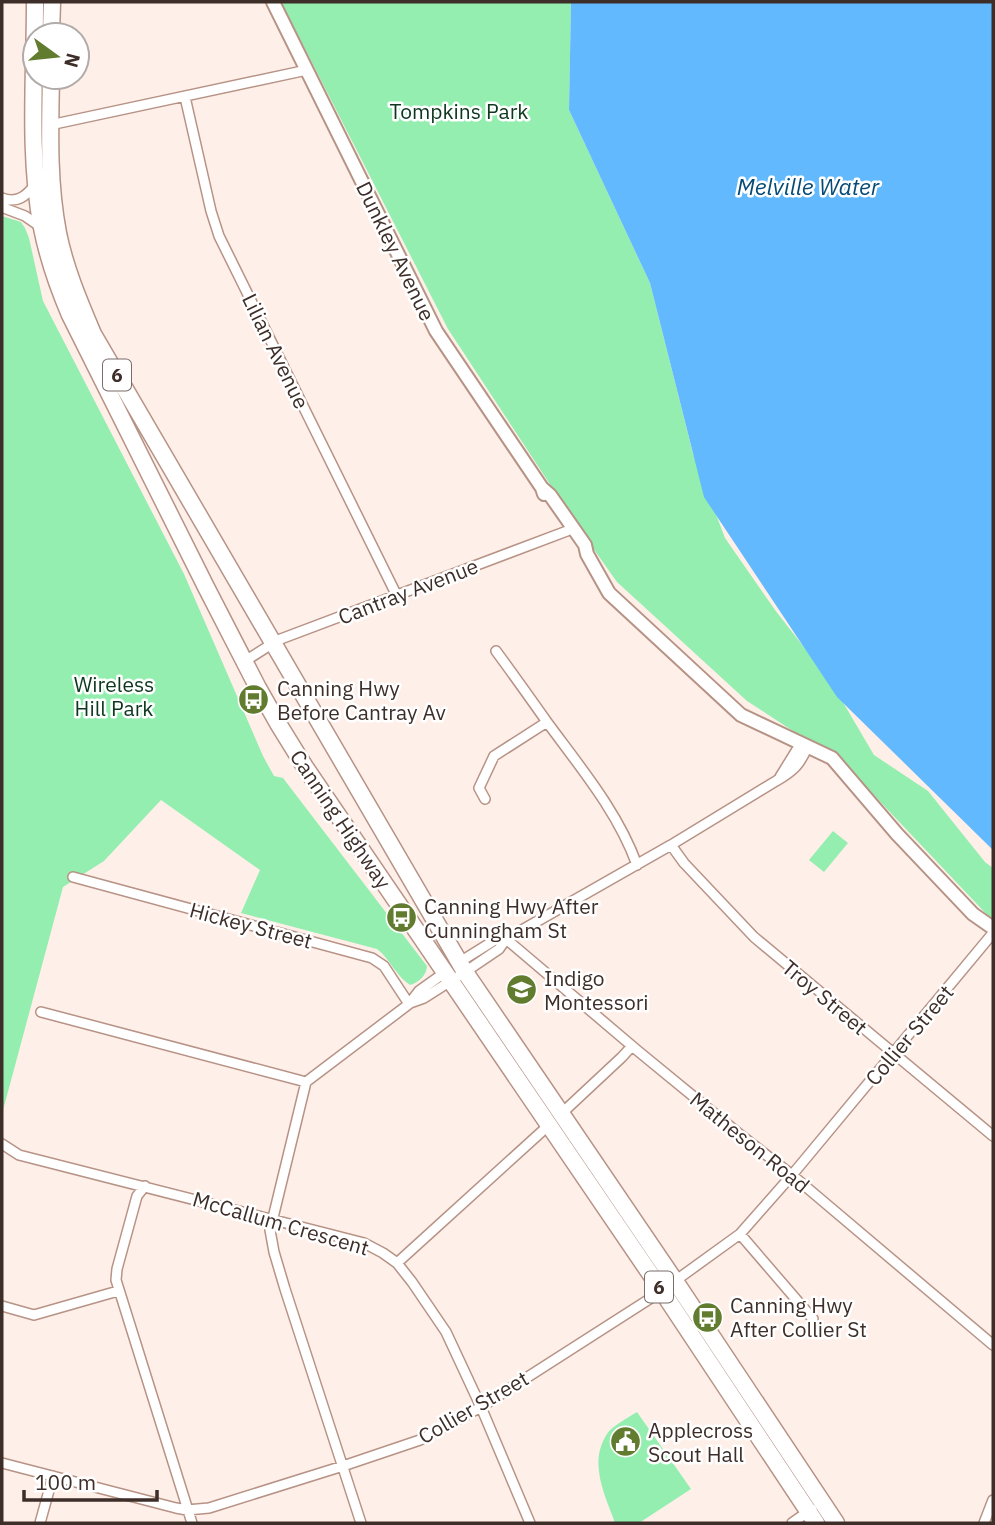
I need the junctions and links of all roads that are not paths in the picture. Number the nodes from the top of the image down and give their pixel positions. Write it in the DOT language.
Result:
graph roads {
  1 [pos="35,2"];
  2 [pos="52,2"];
  3 [pos="273,2"];
  4 [pos="51,21"];
  5 [pos="307,70"];
  6 [pos="51,91"];
  7 [pos="185,97"];
  8 [pos="50,125"];
  9 [pos="36,184"];
  10 [pos="2,198"];
  11 [pos="2,204"];
  12 [pos="42,228"];
  13 [pos="570,529"];
  14 [pos="397,596"];
  15 [pos="273,644"];
  16 [pos="496,651"];
  17 [pos="245,661"];
  18 [pos="547,722"];
  19 [pos="803,747"];
  20 [pos="485,799"];
  21 [pos="671,845"];
  22 [pos="637,864"];
  23 [pos="73,877"];
  24 [pos="993,934"];
  25 [pos="506,939"];
  26 [pos="462,967"];
  27 [pos="448,976"];
  28 [pos="408,1003"];
  29 [pos="41,1012"];
  30 [pos="632,1046"];
  31 [pos="892,1053"];
  32 [pos="306,1082"];
  33 [pos="555,1120"];
  34 [pos="993,1136"];
  35 [pos="2,1144"];
  36 [pos="792,1175"];
  37 [pos="145,1186"];
  38 [pos="274,1219"];
  39 [pos="740,1234"];
  40 [pos="397,1263"];
  41 [pos="668,1286"];
  42 [pos="118,1291"];
  43 [pos="2,1306"];
  44 [pos="813,1319"];
  45 [pos="993,1345"];
  46 [pos="481,1407"];
  47 [pos="2,1463"];
  48 [pos="343,1466"];
  49 [pos="53,1476"];
  50 [pos="993,1500"];
  51 [pos="187,1510"];
  52 [pos="816,1512"];
  53 [pos="40,1523"];
  54 [pos="192,1523"];
  55 [pos="361,1523"];
  56 [pos="530,1523"];
  57 [pos="792,1523"];
  58 [pos="836,1523"];
  59 [pos="984,1523"];
  1 -- 9 [label="highway, Canning Highway / 6"];
  2 -- 4 [label="highway"];
  3 -- 5 [label="street, Dunkley Avenue"];
  5 -- 7 [label="street"];
  5 -- 13 [label="street, Dunkley Avenue"];
  6 -- 8 [label="highway, Canning Highway / 6"];
  7 -- 8 [label="street"];
  7 -- 14 [label="street, Lilian Avenue"];
  8 -- 15 [label="highway, Canning Highway / 6"];
  9 -- 10 [label="street"];
  9 -- 12 [label="highway, Canning Highway / 6"];
  11 -- 12 [label="street"];
  12 -- 17 [label="highway, Canning Highway / 6"];
  13 -- 14 [label="street, Cantray Avenue"];
  13 -- 19 [label="street, Dunkley Avenue"];
  14 -- 15 [label="street, Cantray Avenue"];
  15 -- 17 [label="street, Cantray Avenue"];
  15 -- 26 [label="highway, Canning Highway / 6"];
  16 -- 18 [label="street"];
  17 -- 27 [label="highway, Canning Highway / 6"];
  18 -- 20 [label="street"];
  18 -- 22 [label="street"];
  19 -- 21 [label="street"];
  19 -- 24 [label="street, Dunkley Avenue"];
  21 -- 22 [label="street"];
  21 -- 31 [label="street, Troy Street"];
  22 -- 25 [label="street"];
  23 -- 28 [label="street, Hickey Street"];
  24 -- 31 [label="street, Collier Street"];
  25 -- 26 [label="street"];
  25 -- 30 [label="street, Matheson Road"];
  26 -- 27 [label="street"];
  26 -- 33 [label="highway, Canning Highway / 6"];
  27 -- 28 [label="street"];
  27 -- 33 [label="highway, Canning Highway / 6"];
  28 -- 32 [label="street"];
  29 -- 32 [label="street"];
  30 -- 33 [label="street"];
  30 -- 36 [label="street, Matheson Road"];
  31 -- 34 [label="street, Troy Street"];
  31 -- 36 [label="street, Collier Street"];
  32 -- 38 [label="street"];
  33 -- 40 [label="street"];
  33 -- 41 [label="highway, Canning Highway / 6"];
  35 -- 37 [label="street, McCallum Crescent"];
  36 -- 39 [label="street, Collier Street"];
  36 -- 45 [label="street, Matheson Road"];
  37 -- 38 [label="street, McCallum Crescent"];
  37 -- 42 [label="street"];
  38 -- 40 [label="street, McCallum Crescent"];
  38 -- 48 [label="street"];
  39 -- 41 [label="street, Collier Street"];
  39 -- 44 [label="street"];
  40 -- 46 [label="street, McCallum Crescent"];
  41 -- 46 [label="street, Collier Street"];
  41 -- 52 [label="highway, Canning Highway / 6"];
  42 -- 43 [label="street"];
  42 -- 51 [label="street"];
  46 -- 48 [label="street, Collier Street"];
  46 -- 56 [label="street, McCallum Crescent"];
  47 -- 49 [label="street"];
  48 -- 51 [label="street, Collier Street"];
  48 -- 55 [label="street"];
  49 -- 51 [label="street"];
  49 -- 53 [label="street"];
  50 -- 59 [label="street"];
  51 -- 54 [label="street"];
  52 -- 57 [label="street"];
  52 -- 58 [label="highway, Canning Highway / 6"];
}
